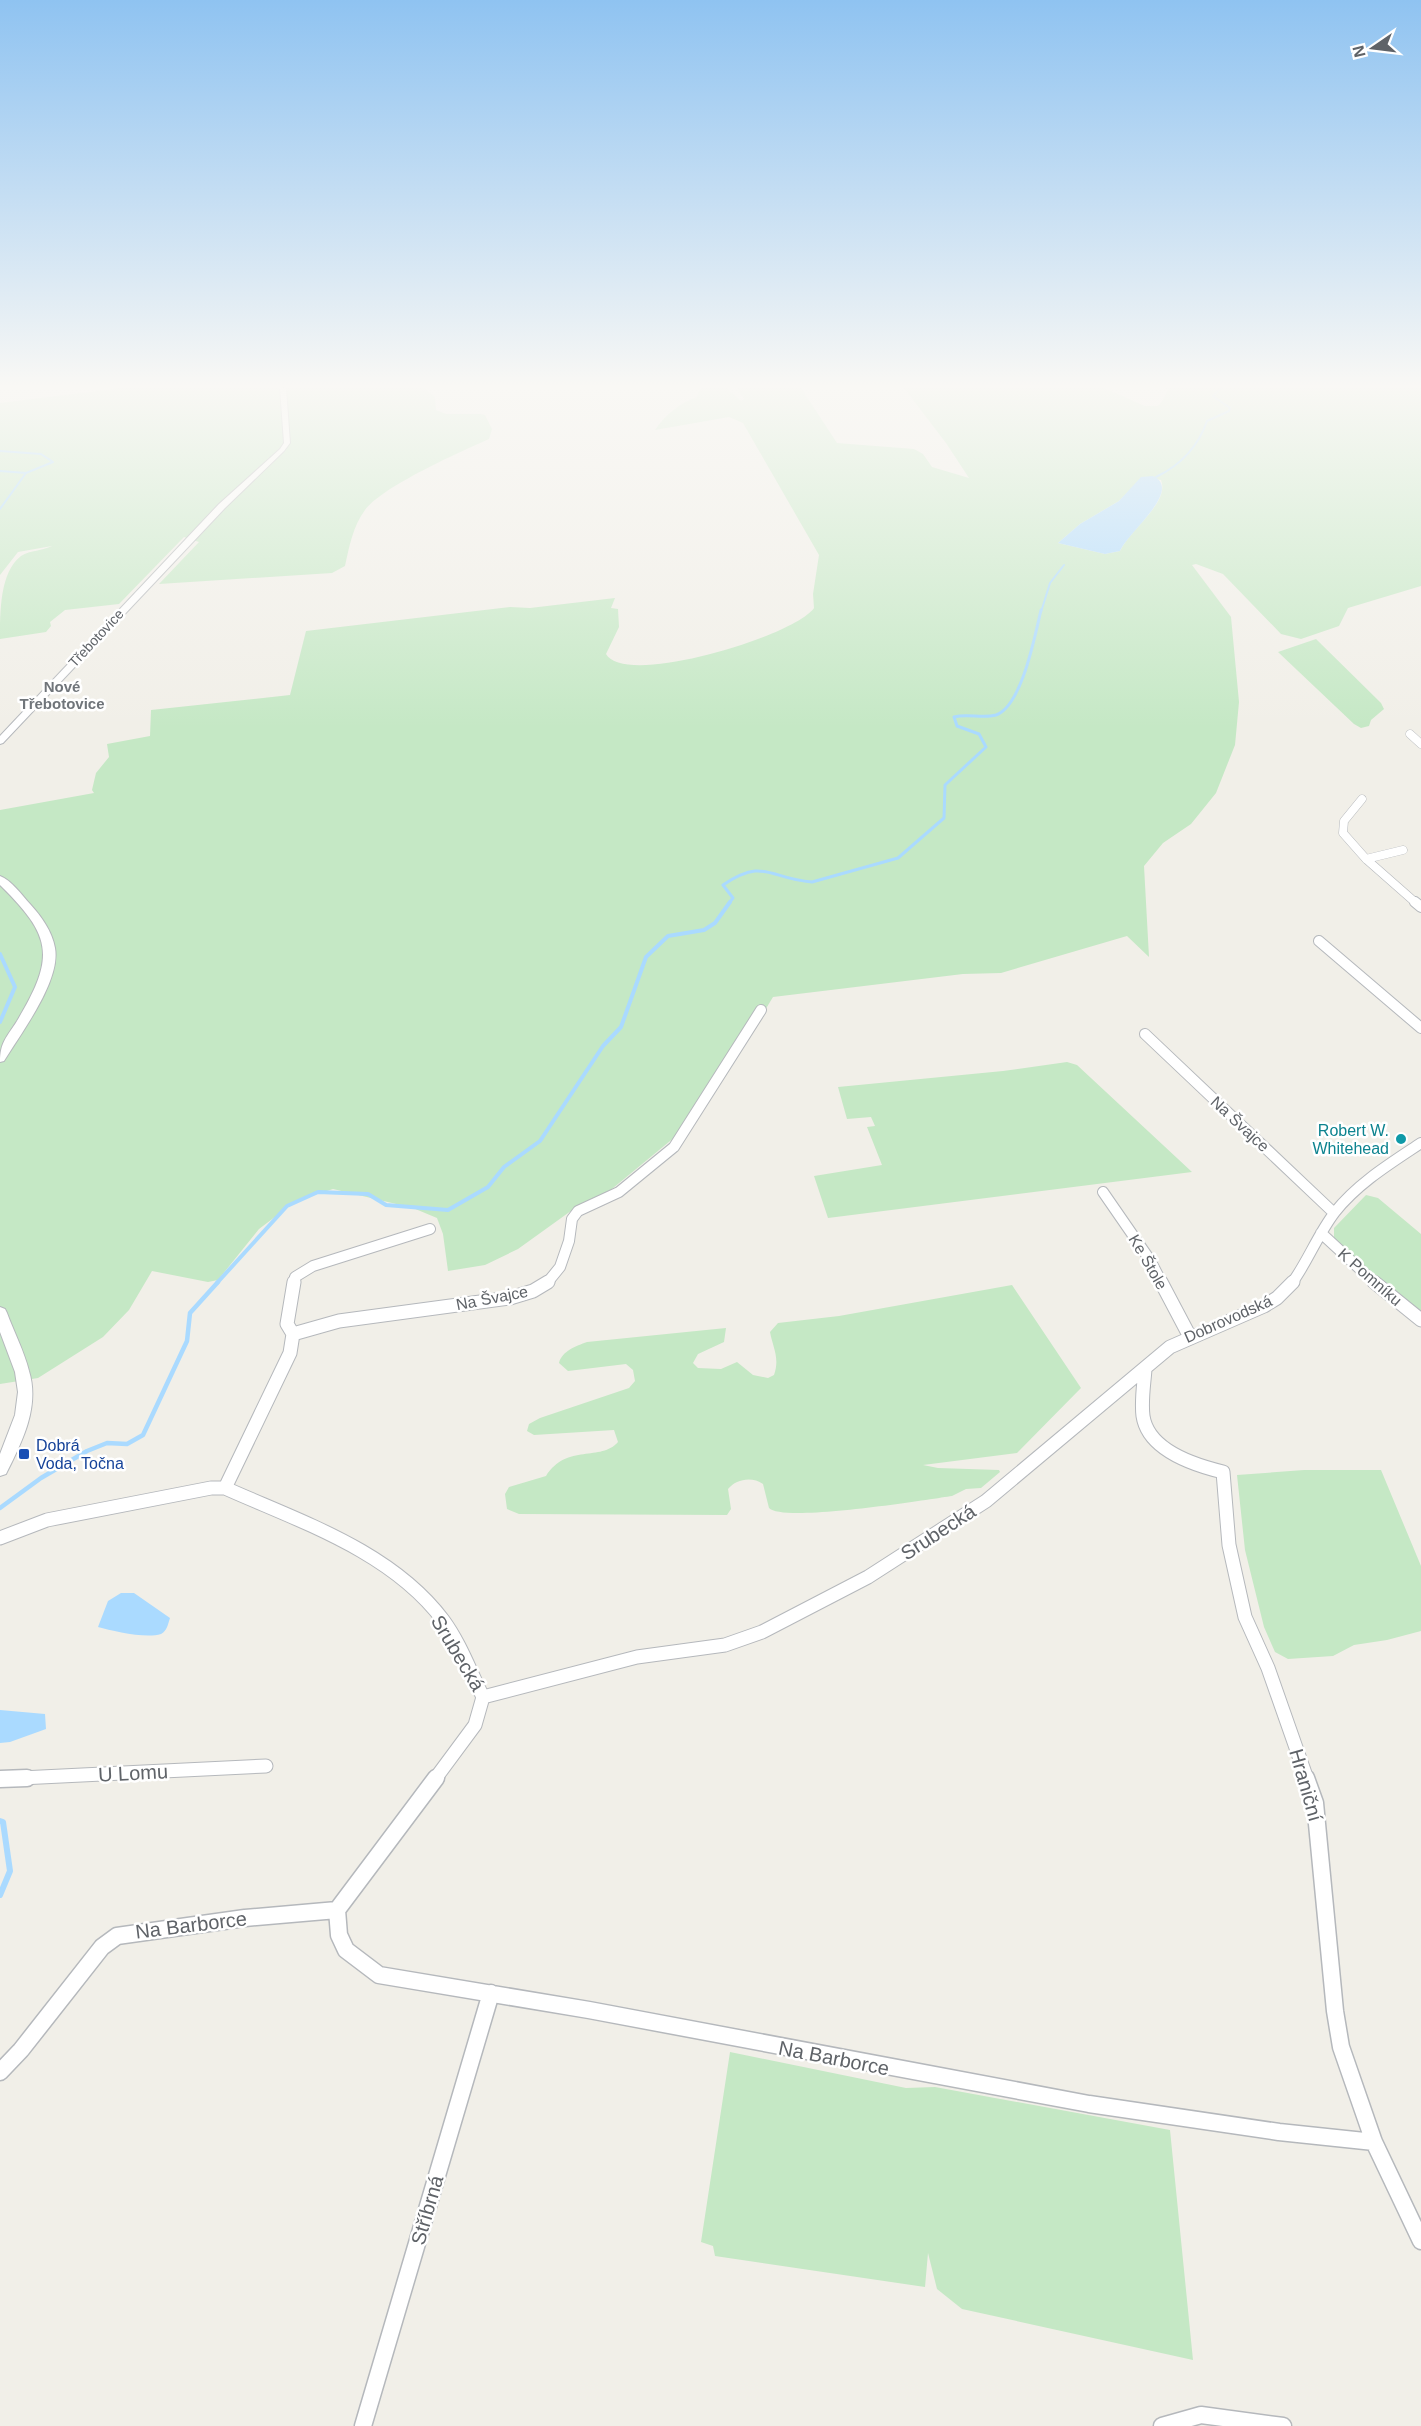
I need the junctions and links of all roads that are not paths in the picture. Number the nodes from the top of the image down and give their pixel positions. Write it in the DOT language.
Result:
graph roads {
  1 [pos="227,501"];
  2 [pos="1410,734"];
  3 [pos="0,741"];
  4 [pos="1421,744"];
  5 [pos="1362,799"];
  6 [pos="1403,850"];
  7 [pos="1366,859"];
  8 [pos="0,879"];
  9 [pos="1421,907"];
  10 [pos="1319,941"];
  11 [pos="761,1010"];
  12 [pos="1421,1028"];
  13 [pos="1145,1034"];
  14 [pos="0,1058"];
  15 [pos="1421,1143"];
  16 [pos="1103,1192"];
  17 [pos="1334,1213"];
  18 [pos="430,1229"];
  19 [pos="1321,1233"];
  20 [pos="0,1313"];
  21 [pos="1421,1320"];
  22 [pos="294,1334"];
  23 [pos="1189,1335"];
  24 [pos="1145,1369"];
  25 [pos="0,1469"];
  26 [pos="225,1488"];
  27 [pos="986,1501"];
  28 [pos="0,1538"];
  29 [pos="483,1697"];
  30 [pos="266,1766"];
  31 [pos="0,1779"];
  32 [pos="337,1910"];
  33 [pos="491,1993"];
  34 [pos="0,2072"];
  35 [pos="1374,2142"];
  36 [pos="1421,2241"];
  37 [pos="363,2426"];
  38 [pos="1162,2426"];
  39 [pos="1283,2426"];
  1 -- 3 [label="street, Třebotovice"];
  2 -- 4 [label="street"];
  5 -- 7 [label="street"];
  6 -- 7 [label="street"];
  7 -- 9 [label="street"];
  8 -- 14 [label="street"];
  10 -- 12 [label="street"];
  11 -- 22 [label="street, Na Švajce"];
  13 -- 17 [label="street, Na Švajce"];
  15 -- 17 [label="street, Dobrovodská"];
  16 -- 23 [label="street, Ke Štole"];
  17 -- 19 [label="street, Dobrovodská"];
  18 -- 22 [label="street"];
  19 -- 21 [label="street, K Pomníku"];
  19 -- 23 [label="street, Dobrovodská"];
  20 -- 25 [label="street"];
  22 -- 26 [label="street"];
  23 -- 24 [label="street, Dobrovodská"];
  24 -- 27 [label="street, Dobrovodská"];
  24 -- 35 [label="street, Hraniční"];
  26 -- 28 [label="street"];
  26 -- 29 [label="street, Srubecká"];
  27 -- 29 [label="street, Srubecká"];
  29 -- 32 [label="street"];
  30 -- 31 [label="street, U Lomu"];
  32 -- 33 [label="street, Na Barborce"];
  32 -- 34 [label="street, Na Barborce"];
  33 -- 35 [label="street, Na Barborce"];
  33 -- 37 [label="street, Stříbrná"];
  35 -- 36 [label="street, Hraniční"];
  38 -- 39 [label="street"];
}
